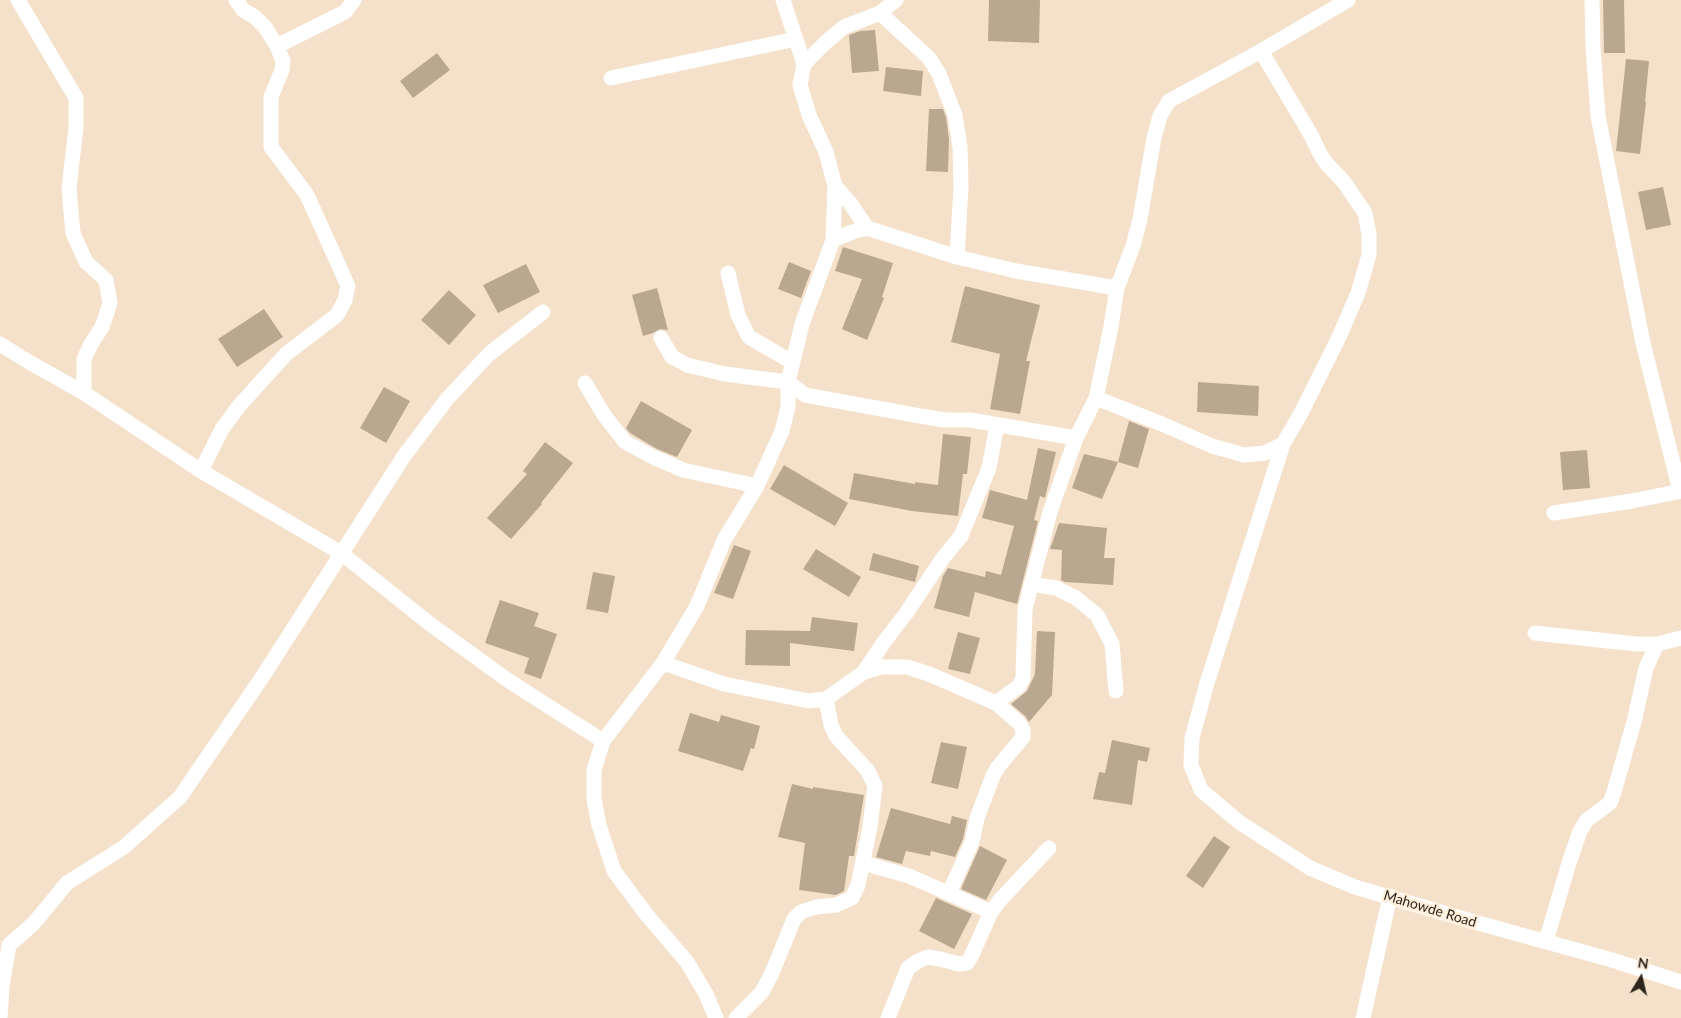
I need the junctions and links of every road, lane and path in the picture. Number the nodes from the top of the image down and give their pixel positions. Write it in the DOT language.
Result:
graph roads {
  1 [pos="18,0"];
  2 [pos="236,0"];
  3 [pos="354,0"];
  4 [pos="783,0"];
  5 [pos="896,0"];
  6 [pos="1348,0"];
  7 [pos="1592,0"];
  8 [pos="880,13"];
  9 [pos="796,39"];
  10 [pos="277,46"];
  11 [pos="1261,51"];
  12 [pos="804,64"];
  13 [pos="610,78"];
  14 [pos="835,186"];
  15 [pos="867,228"];
  16 [pos="833,240"];
  17 [pos="957,257"];
  18 [pos="728,274"];
  19 [pos="1117,288"];
  20 [pos="543,312"];
  21 [pos="661,338"];
  22 [pos="0,344"];
  23 [pos="792,362"];
  24 [pos="788,382"];
  25 [pos="585,383"];
  26 [pos="84,393"];
  27 [pos="1096,398"];
  28 [pos="997,424"];
  29 [pos="1076,438"];
  30 [pos="1283,444"];
  31 [pos="201,471"];
  32 [pos="757,486"];
  33 [pos="1680,491"];
  34 [pos="1554,513"];
  35 [pos="341,553"];
  36 [pos="1031,584"];
  37 [pos="1535,633"];
  38 [pos="1681,638"];
  39 [pos="1657,644"];
  40 [pos="663,663"];
  41 [pos="864,672"];
  42 [pos="1116,691"];
  43 [pos="826,699"];
  44 [pos="996,703"];
  45 [pos="603,741"];
  46 [pos="1049,848"];
  47 [pos="863,863"];
  48 [pos="949,893"];
  49 [pos="1390,896"];
  50 [pos="991,912"];
  51 [pos="1546,941"];
  52 [pos="1681,982"];
  53 [pos="0,1018"];
  54 [pos="716,1018"];
  55 [pos="736,1018"];
  56 [pos="888,1018"];
  57 [pos="1363,1018"];
  1 -- 26 [label="street"];
  2 -- 10 [label="street"];
  3 -- 10 [label="street"];
  4 -- 9 [label="street"];
  5 -- 8 [label="street"];
  6 -- 11 [label="street"];
  7 -- 33 [label="street"];
  8 -- 12 [label="street"];
  8 -- 17 [label="street"];
  9 -- 12 [label="street"];
  9 -- 13 [label="street"];
  10 -- 31 [label="street"];
  11 -- 19 [label="street"];
  11 -- 30 [label="street"];
  12 -- 14 [label="street"];
  14 -- 15 [label="street"];
  14 -- 16 [label="street"];
  15 -- 16 [label="street"];
  15 -- 17 [label="street"];
  16 -- 23 [label="street"];
  17 -- 19 [label="street"];
  18 -- 23 [label="street"];
  19 -- 27 [label="street"];
  20 -- 35 [label="street"];
  21 -- 24 [label="street"];
  22 -- 26 [label="street"];
  23 -- 24 [label="street"];
  24 -- 28 [label="street"];
  24 -- 32 [label="street"];
  25 -- 32 [label="street"];
  26 -- 31 [label="street"];
  27 -- 29 [label="street"];
  27 -- 30 [label="street"];
  28 -- 29 [label="street"];
  28 -- 41 [label="street"];
  29 -- 36 [label="street"];
  30 -- 49 [label="street, Mahowde Road"];
  31 -- 35 [label="street"];
  32 -- 40 [label="street"];
  33 -- 34 [label="street"];
  35 -- 45 [label="street"];
  35 -- 53 [label="street"];
  36 -- 42 [label="street"];
  36 -- 44 [label="street"];
  37 -- 39 [label="street"];
  38 -- 39 [label="street"];
  39 -- 51 [label="street"];
  40 -- 43 [label="street"];
  40 -- 45 [label="street"];
  41 -- 43 [label="street"];
  41 -- 44 [label="street"];
  43 -- 47 [label="street"];
  44 -- 48 [label="street"];
  45 -- 54 [label="street"];
  46 -- 50 [label="street"];
  47 -- 48 [label="street"];
  47 -- 55 [label="street"];
  48 -- 50 [label="street"];
  49 -- 51 [label="street, Mahowde Road"];
  49 -- 57 [label="street"];
  50 -- 56 [label="street"];
  51 -- 52 [label="street, Mahowde Road"];
}
